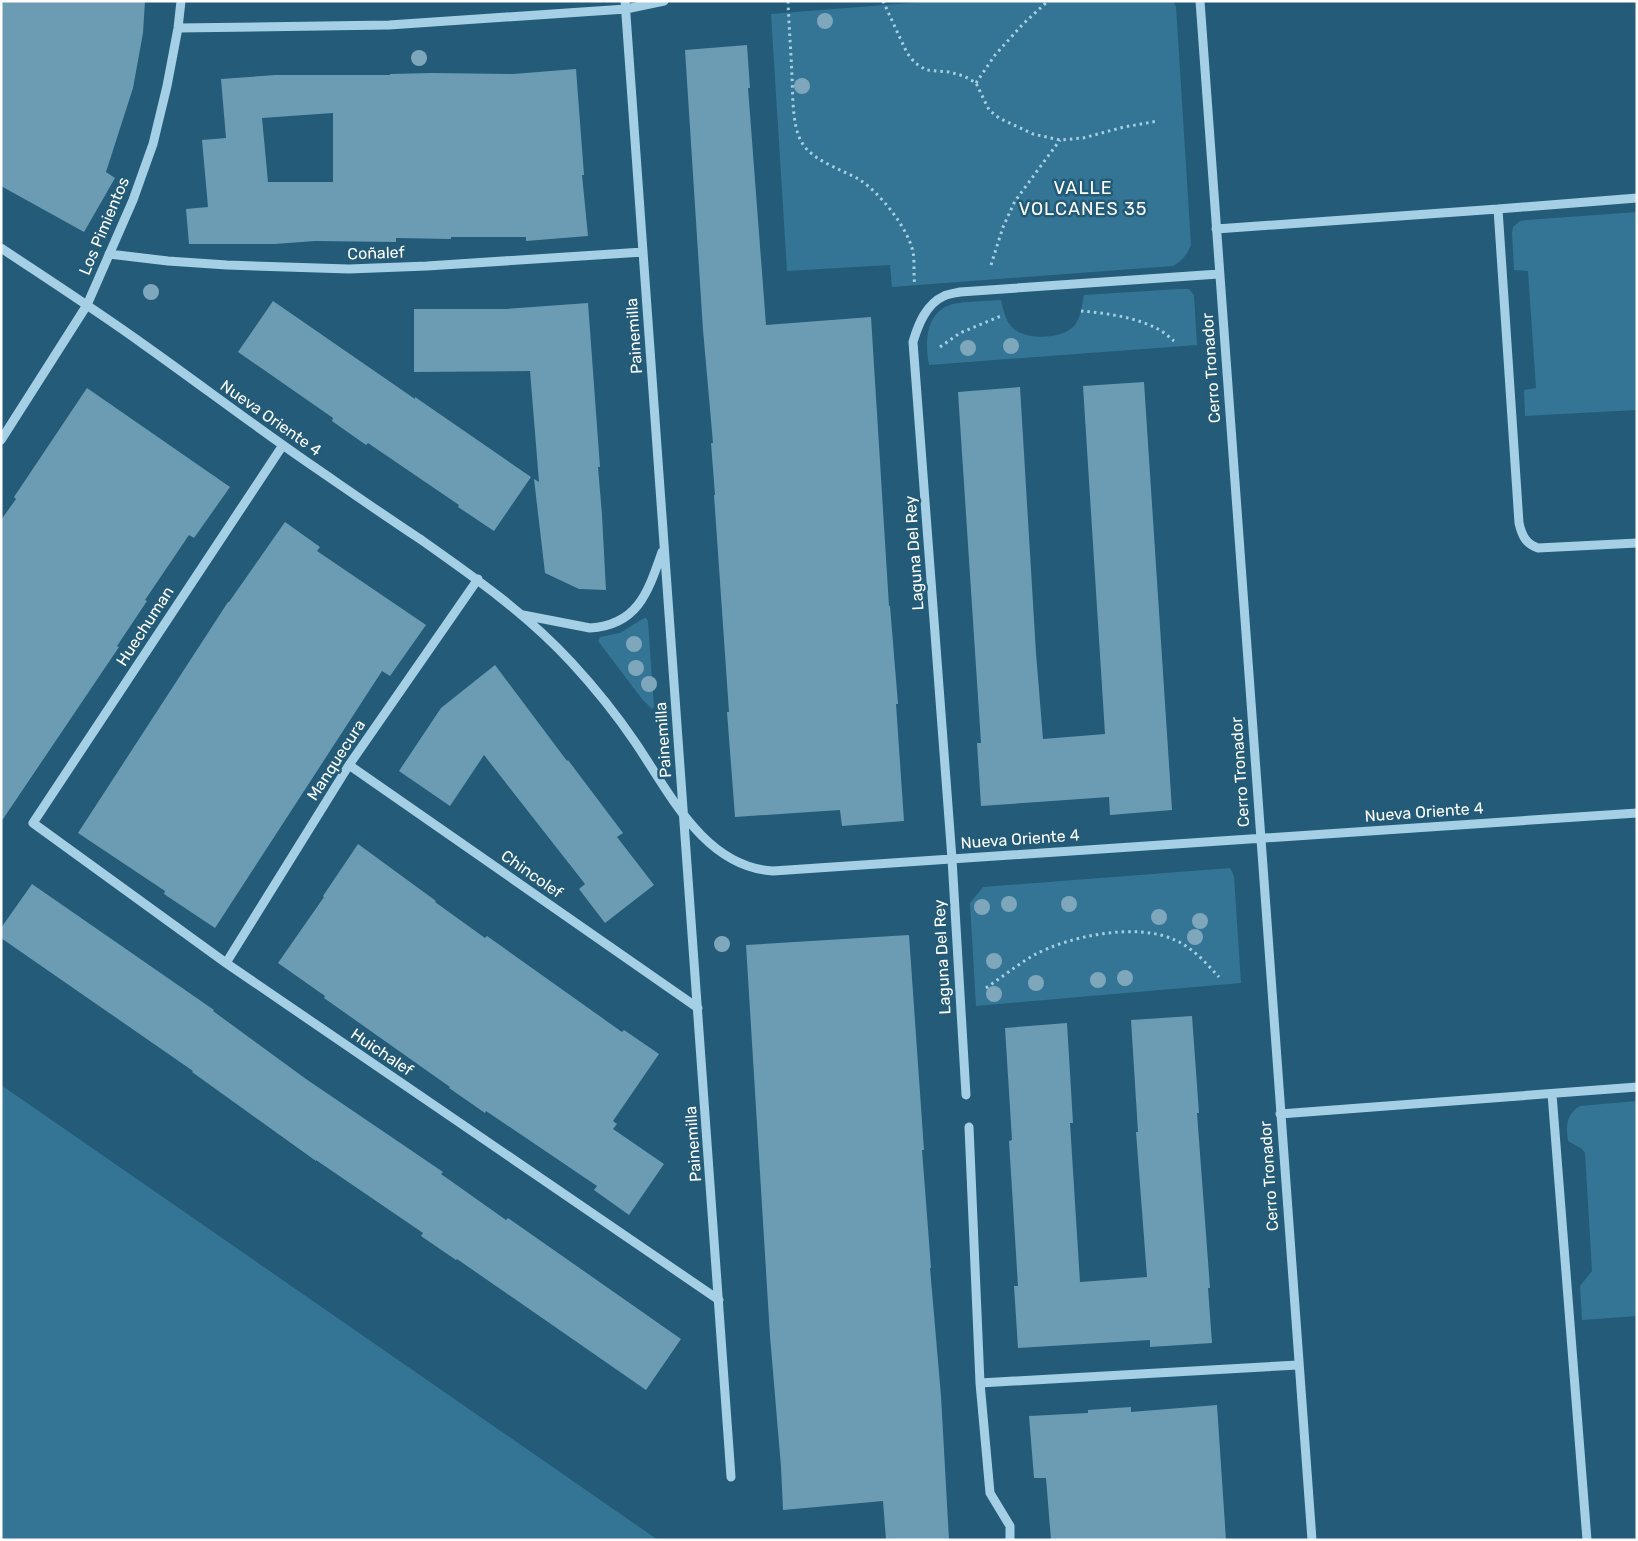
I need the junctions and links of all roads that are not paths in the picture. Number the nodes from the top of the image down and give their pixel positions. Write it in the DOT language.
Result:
graph roads {
  1 [pos="181,1"];
  2 [pos="664,1"];
  3 [pos="1200,1"];
  4 [pos="625,5"];
  5 [pos="178,28"];
  6 [pos="1637,198"];
  7 [pos="1498,210"];
  8 [pos="1216,229"];
  9 [pos="1,248"];
  10 [pos="643,252"];
  11 [pos="109,254"];
  12 [pos="1219,274"];
  13 [pos="87,306"];
  14 [pos="1,440"];
  15 [pos="282,445"];
  16 [pos="1637,543"];
  17 [pos="664,547"];
  18 [pos="478,579"];
  19 [pos="522,614"];
  20 [pos="349,765"];
  21 [pos="1637,813"];
  22 [pos="684,815"];
  23 [pos="33,823"];
  24 [pos="1260,838"];
  25 [pos="952,859"];
  26 [pos="226,963"];
  27 [pos="698,1008"];
  28 [pos="1637,1087"];
  29 [pos="1552,1094"];
  30 [pos="966,1095"];
  31 [pos="1280,1114"];
  32 [pos="969,1127"];
  33 [pos="719,1300"];
  34 [pos="1298,1365"];
  35 [pos="980,1383"];
  36 [pos="731,1477"];
  37 [pos="1010,1540"];
  38 [pos="1312,1540"];
  39 [pos="1587,1540"];
  1 -- 5 [label="street, Los Pimientos"];
  2 -- 4 [label="street"];
  3 -- 8 [label="street, Cerro Tronador"];
  4 -- 5 [label="street"];
  4 -- 10 [label="street, Painemilla"];
  5 -- 11 [label="street, Los Pimientos"];
  6 -- 7 [label="street"];
  7 -- 8 [label="street"];
  7 -- 16 [label="street"];
  8 -- 12 [label="street, Cerro Tronador"];
  9 -- 13 [label="street, Nueva Oriente 4"];
  10 -- 11 [label="street, Coñalef"];
  10 -- 17 [label="street, Painemilla"];
  11 -- 13 [label="street, Los Pimientos"];
  12 -- 24 [label="street, Cerro Tronador"];
  12 -- 25 [label="street, Laguna Del Rey"];
  13 -- 14 [label="street, Los Pimientos"];
  13 -- 15 [label="street, Nueva Oriente 4"];
  15 -- 18 [label="street, Nueva Oriente 4"];
  15 -- 23 [label="street, Huechuman"];
  17 -- 19 [label="street, Nueva Oriente 4"];
  17 -- 22 [label="street, Painemilla"];
  18 -- 19 [label="street, Nueva Oriente 4"];
  18 -- 20 [label="street, Manquecura"];
  19 -- 22 [label="street, Nueva Oriente 4"];
  20 -- 26 [label="street, Manquecura"];
  20 -- 27 [label="street, Chincolef"];
  21 -- 24 [label="street, Nueva Oriente 4"];
  22 -- 25 [label="street, Nueva Oriente 4"];
  22 -- 27 [label="street, Painemilla"];
  23 -- 26 [label="street, Huichalef"];
  24 -- 25 [label="street, Nueva Oriente 4"];
  24 -- 31 [label="street, Cerro Tronador"];
  25 -- 30 [label="street, Laguna Del Rey"];
  26 -- 33 [label="street, Huichalef"];
  27 -- 33 [label="street, Painemilla"];
  28 -- 29 [label="street"];
  29 -- 31 [label="street"];
  29 -- 39 [label="street"];
  31 -- 34 [label="street, Cerro Tronador"];
  32 -- 35 [label="street"];
  33 -- 36 [label="street, Painemilla"];
  34 -- 35 [label="street"];
  34 -- 38 [label="street, Cerro Tronador"];
  35 -- 37 [label="street"];
}
